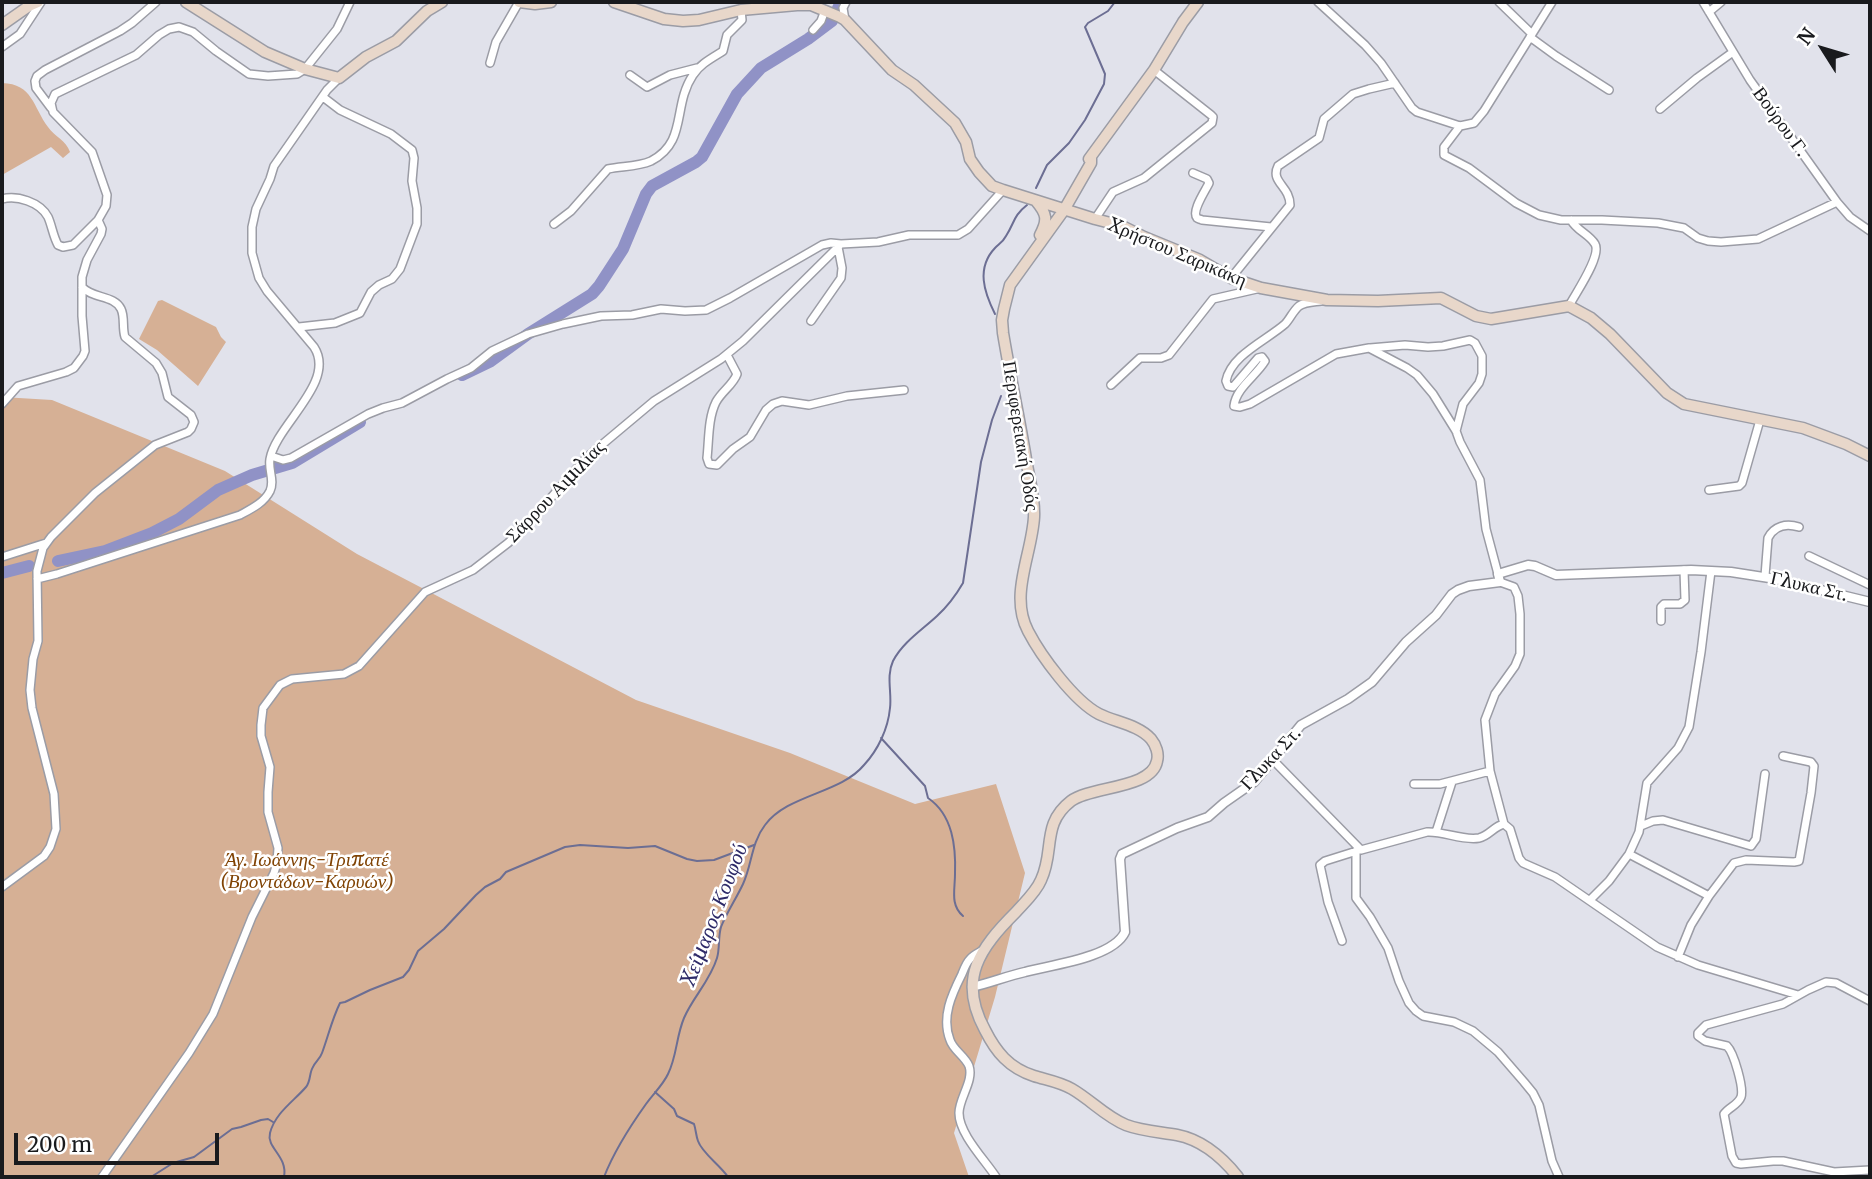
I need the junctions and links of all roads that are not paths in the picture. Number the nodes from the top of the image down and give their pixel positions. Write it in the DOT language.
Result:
graph roads {
  1 [pos="156,2"];
  2 [pos="186,2"];
  3 [pos="350,2"];
  4 [pos="442,2"];
  5 [pos="519,2"];
  6 [pos="551,2"];
  7 [pos="614,2"];
  8 [pos="846,2"];
  9 [pos="1198,2"];
  10 [pos="1318,2"];
  11 [pos="1499,2"];
  12 [pos="1552,2"];
  13 [pos="1703,2"];
  14 [pos="1721,2"];
  15 [pos="34,3"];
  16 [pos="811,4"];
  17 [pos="742,7"];
  18 [pos="1709,12"];
  19 [pos="835,15"];
  20 [pos="2,25"];
  21 [pos="813,30"];
  22 [pos="1531,35"];
  23 [pos="2,47"];
  24 [pos="1732,52"];
  25 [pos="490,63"];
  26 [pos="698,68"];
  27 [pos="305,69"];
  28 [pos="1154,70"];
  29 [pos="630,75"];
  30 [pos="339,78"];
  31 [pos="1395,83"];
  32 [pos="1609,90"];
  33 [pos="323,97"];
  34 [pos="51,109"];
  35 [pos="1660,109"];
  36 [pos="1460,126"];
  37 [pos="1091,157"];
  38 [pos="1193,173"];
  39 [pos="1079,186"];
  40 [pos="1003,191"];
  41 [pos="2,198"];
  42 [pos="1035,201"];
  43 [pos="1837,202"];
  44 [pos="1062,209"];
  45 [pos="1083,216"];
  46 [pos="1095,219"];
  47 [pos="98,220"];
  48 [pos="1570,220"];
  49 [pos="554,224"];
  50 [pos="1271,227"];
  51 [pos="1870,231"];
  52 [pos="1040,235"];
  53 [pos="839,245"];
  54 [pos="1022,268"];
  55 [pos="1231,278"];
  56 [pos="82,287"];
  57 [pos="1261,288"];
  58 [pos="1327,300"];
  59 [pos="1569,306"];
  60 [pos="811,321"];
  61 [pos="299,327"];
  62 [pos="1369,348"];
  63 [pos="727,355"];
  64 [pos="1111,385"];
  65 [pos="904,390"];
  66 [pos="2,404"];
  67 [pos="1759,420"];
  68 [pos="1456,431"];
  69 [pos="1870,456"];
  70 [pos="270,459"];
  71 [pos="1709,490"];
  72 [pos="1799,527"];
  73 [pos="45,545"];
  74 [pos="1809,556"];
  75 [pos="2,557"];
  76 [pos="1685,570"];
  77 [pos="1711,571"];
  78 [pos="37,575"];
  79 [pos="1765,576"];
  80 [pos="1499,578"];
  81 [pos="1870,586"];
  82 [pos="1866,600"];
  83 [pos="1661,621"];
  84 [pos="1783,756"];
  85 [pos="1273,760"];
  86 [pos="1490,771"];
  87 [pos="1765,774"];
  88 [pos="1452,782"];
  89 [pos="1414,784"];
  90 [pos="1504,824"];
  91 [pos="1641,825"];
  92 [pos="1436,832"];
  93 [pos="1359,850"];
  94 [pos="1629,854"];
  95 [pos="2,887"];
  96 [pos="1709,896"];
  97 [pos="1590,900"];
  98 [pos="1342,941"];
  99 [pos="984,950"];
  100 [pos="1678,957"];
  101 [pos="972,987"];
  102 [pos="1798,995"];
  103 [pos="1870,1001"];
  104 [pos="1870,1170"];
  105 [pos="102,1177"];
  106 [pos="996,1177"];
  107 [pos="1238,1177"];
  108 [pos="1559,1177"];
  1 -- 34 [label="street"];
  2 -- 27 [label="main road"];
  3 -- 27 [label="street"];
  4 -- 30 [label="main road"];
  5 -- 6 [label="main road"];
  5 -- 25 [label="street"];
  7 -- 17 [label="main road"];
  8 -- 19 [label="street"];
  9 -- 28 [label="main road, Περιφερειακή Οδός"];
  10 -- 31 [label="street"];
  11 -- 22 [label="street"];
  12 -- 22 [label="street"];
  13 -- 18 [label="street, Βούρου Γ."];
  14 -- 18 [label="street"];
  15 -- 20 [label="main road"];
  15 -- 23 [label="street"];
  16 -- 17 [label="main road"];
  16 -- 19 [label="main road, Χρήστου Σαρικάκη"];
  17 -- 26 [label="street"];
  18 -- 24 [label="street, Βούρου Γ."];
  19 -- 21 [label="street"];
  19 -- 40 [label="main road, Χρήστου Σαρικάκη"];
  22 -- 32 [label="street"];
  22 -- 36 [label="street"];
  24 -- 35 [label="street"];
  24 -- 43 [label="street, Βούρου Γ."];
  26 -- 29 [label="street"];
  26 -- 49 [label="street"];
  27 -- 30 [label="main road"];
  27 -- 34 [label="street"];
  28 -- 37 [label="main road, Περιφερειακή Οδός"];
  28 -- 46 [label="street"];
  30 -- 33 [label="street"];
  31 -- 36 [label="street"];
  31 -- 50 [label="street"];
  33 -- 61 [label="street"];
  33 -- 61 [label="street"];
  34 -- 47 [label="street"];
  36 -- 48 [label="street"];
  37 -- 39 [label="main road, Περιφερειακή Οδός"];
  37 -- 44 [label="main road, Περιφερειακή Οδός"];
  38 -- 50 [label="street"];
  39 -- 44 [label="main road, Περιφερειακή Οδός"];
  39 -- 45 [label="main road"];
  40 -- 42 [label="main road, Χρήστου Σαρικάκη"];
  40 -- 53 [label="street"];
  41 -- 47 [label="street"];
  42 -- 44 [label="main road, Χρήστου Σαρικάκη"];
  42 -- 52 [label="main road"];
  43 -- 48 [label="street"];
  43 -- 51 [label="street, Βούρου Γ."];
  44 -- 45 [label="main road, Χρήστου Σαρικάκη"];
  44 -- 52 [label="main road, Περιφερειακή Οδός"];
  44 -- 54 [label="main road, Περιφερειακή Οδός"];
  45 -- 46 [label="main road, Χρήστου Σαρικάκη"];
  46 -- 55 [label="main road, Χρήστου Σαρικάκη"];
  47 -- 56 [label="street"];
  48 -- 59 [label="street"];
  50 -- 55 [label="street"];
  52 -- 54 [label="main road, Περιφερειακή Οδός"];
  53 -- 60 [label="street"];
  53 -- 63 [label="street, Σάρρου Αιμιλίας"];
  53 -- 70 [label="street"];
  54 -- 99 [label="main road, Περιφερειακή Οδός"];
  55 -- 57 [label="main road, Χρήστου Σαρικάκη"];
  56 -- 66 [label="street"];
  56 -- 73 [label="street"];
  57 -- 58 [label="main road, Χρήστου Σαρικάκη"];
  57 -- 64 [label="street"];
  58 -- 59 [label="main road, Χρήστου Σαρικάκη"];
  58 -- 62 [label="street"];
  59 -- 67 [label="main road"];
  61 -- 70 [label="street"];
  62 -- 68 [label="street"];
  62 -- 68 [label="street"];
  63 -- 65 [label="street"];
  63 -- 105 [label="street, Σάρρου Αιμιλίας"];
  67 -- 69 [label="main road"];
  67 -- 71 [label="street"];
  68 -- 80 [label="street"];
  70 -- 78 [label="street"];
  72 -- 79 [label="street"];
  73 -- 75 [label="street"];
  73 -- 78 [label="street"];
  74 -- 81 [label="street"];
  76 -- 77 [label="street, Γλυκα Στ."];
  76 -- 80 [label="street, Γλυκα Στ."];
  76 -- 83 [label="street"];
  77 -- 79 [label="street, Γλυκα Στ."];
  77 -- 91 [label="street"];
  78 -- 95 [label="street"];
  79 -- 82 [label="street, Γλυκα Στ."];
  80 -- 85 [label="street, Γλυκα Στ."];
  80 -- 86 [label="street"];
  81 -- 82 [label="street"];
  84 -- 96 [label="street"];
  85 -- 93 [label="street"];
  85 -- 101 [label="street, Γλυκα Στ."];
  86 -- 88 [label="street"];
  86 -- 90 [label="street"];
  87 -- 91 [label="street"];
  88 -- 89 [label="street"];
  88 -- 92 [label="street"];
  90 -- 92 [label="street"];
  90 -- 97 [label="street"];
  91 -- 94 [label="street"];
  92 -- 93 [label="street"];
  93 -- 98 [label="street"];
  93 -- 108 [label="street"];
  94 -- 96 [label="street"];
  94 -- 97 [label="street"];
  96 -- 100 [label="street"];
  97 -- 100 [label="street"];
  99 -- 101 [label="main road, Περιφερειακή Οδός"];
  99 -- 106 [label="street"];
  100 -- 102 [label="street"];
  101 -- 107 [label="main road"];
  102 -- 103 [label="street"];
  102 -- 104 [label="street"];
}
